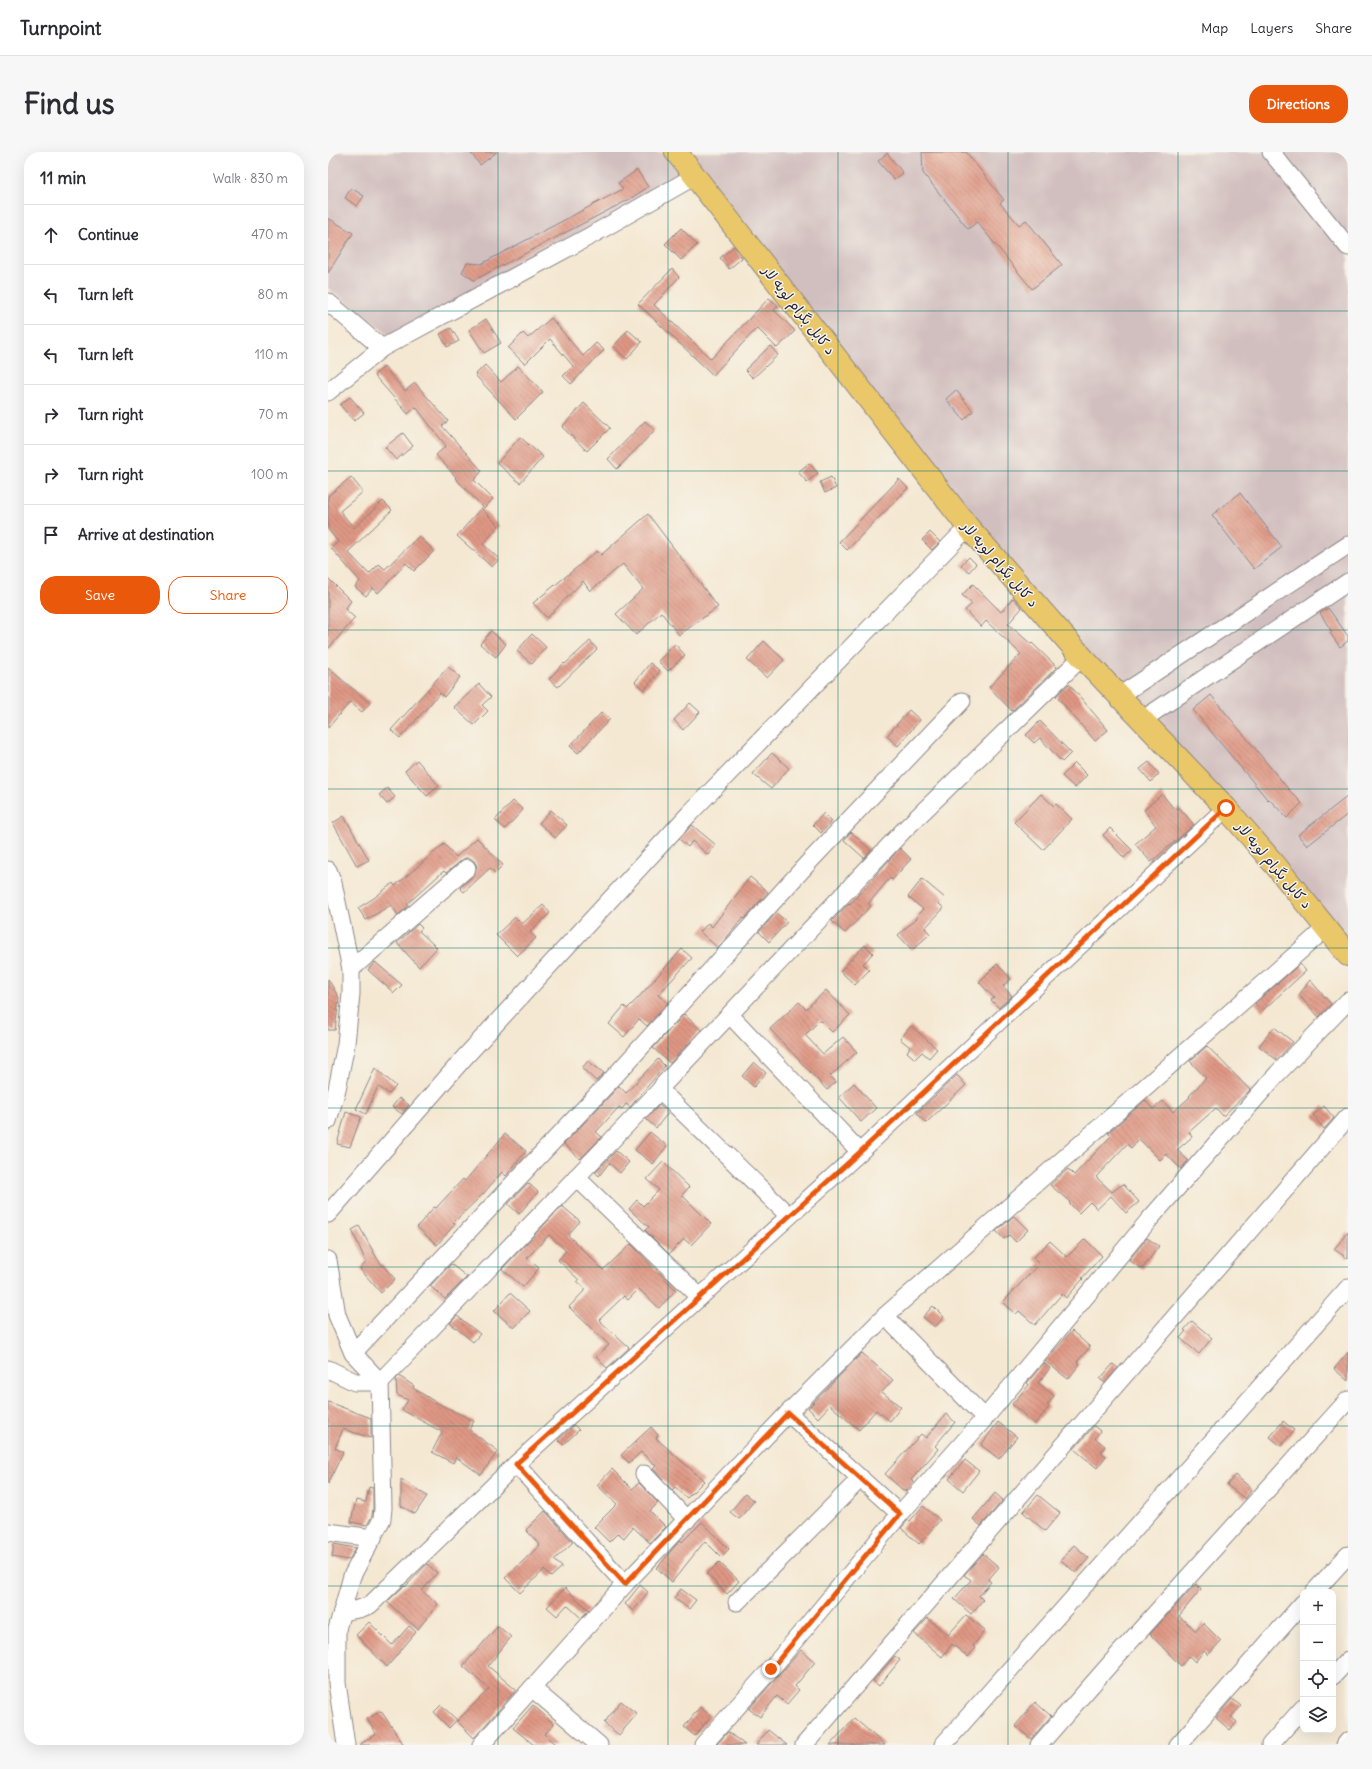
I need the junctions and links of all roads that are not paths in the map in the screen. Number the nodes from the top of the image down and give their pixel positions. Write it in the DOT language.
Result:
graph roads {
  1 [pos="676,152"];
  2 [pos="1271,152"];
  3 [pos="695,176"];
  4 [pos="1348,247"];
  5 [pos="328,302"];
  6 [pos="382,348"];
  7 [pos="328,392"];
  8 [pos="968,527"];
  9 [pos="1348,545"];
  10 [pos="1348,582"];
  11 [pos="1082,657"];
  12 [pos="1119,696"];
  13 [pos="962,701"];
  14 [pos="1142,720"];
  15 [pos="1226,808"];
  16 [pos="467,868"];
  17 [pos="330,880"];
  18 [pos="1326,928"];
  19 [pos="1348,955"];
  20 [pos="351,969"];
  21 [pos="1348,1001"];
  22 [pos="730,1015"];
  23 [pos="661,1089"];
  24 [pos="1348,1117"];
  25 [pos="328,1121"];
  26 [pos="860,1152"];
  27 [pos="576,1177"];
  28 [pos="328,1214"];
  29 [pos="789,1216"];
  30 [pos="328,1260"];
  31 [pos="1348,1288"];
  32 [pos="700,1297"];
  33 [pos="885,1316"];
  34 [pos="353,1352"];
  35 [pos="328,1369"];
  36 [pos="380,1382"];
  37 [pos="1348,1400"];
  38 [pos="788,1413"];
  39 [pos="985,1418"];
  40 [pos="516,1464"];
  41 [pos="644,1474"];
  42 [pos="861,1478"];
  43 [pos="900,1514"];
  44 [pos="687,1520"];
  45 [pos="328,1532"];
  46 [pos="373,1538"];
  47 [pos="1348,1555"];
  48 [pos="625,1584"];
  49 [pos="1317,1589"];
  50 [pos="737,1602"];
  51 [pos="1300,1607"];
  52 [pos="342,1612"];
  53 [pos="1348,1660"];
  54 [pos="1336,1673"];
  55 [pos="333,1684"];
  56 [pos="532,1688"];
  57 [pos="1300,1711"];
  58 [pos="1348,1741"];
  59 [pos="346,1745"];
  60 [pos="481,1745"];
  61 [pos="599,1745"];
  62 [pos="703,1745"];
  63 [pos="804,1745"];
  64 [pos="943,1745"];
  65 [pos="1039,1745"];
  66 [pos="1178,1745"];
  67 [pos="1270,1745"];
  68 [pos="1344,1745"];
  1 -- 3 [label="highway, د کابل بگرام لویه لار"];
  2 -- 4 [label="street"];
  3 -- 6 [label="street"];
  3 -- 8 [label="highway, د کابل بگرام لویه لار"];
  5 -- 6 [label="street"];
  6 -- 7 [label="street"];
  8 -- 11 [label="highway, د کابل بگرام لویه لار"];
  8 -- 28 [label="street"];
  9 -- 12 [label="street"];
  10 -- 14 [label="street"];
  11 -- 12 [label="highway, د کابل بگرام لویه لار"];
  11 -- 22 [label="street"];
  12 -- 14 [label="highway, د کابل بگرام لویه لار"];
  13 -- 34 [label="street"];
  14 -- 15 [label="highway, د کابل بگرام لویه لار"];
  15 -- 18 [label="highway, د کابل بگرام لویه لار"];
  15 -- 26 [label="street"];
  16 -- 20 [label="street"];
  17 -- 20 [label="street"];
  18 -- 19 [label="highway, د کابل بگرام لویه لار"];
  18 -- 33 [label="street"];
  20 -- 25 [label="street"];
  21 -- 39 [label="street"];
  22 -- 23 [label="street"];
  22 -- 26 [label="street"];
  23 -- 27 [label="street"];
  23 -- 29 [label="street"];
  24 -- 63 [label="street"];
  26 -- 29 [label="street"];
  27 -- 32 [label="street"];
  27 -- 36 [label="street"];
  29 -- 32 [label="street"];
  30 -- 34 [label="street"];
  31 -- 64 [label="street"];
  32 -- 40 [label="street"];
  33 -- 38 [label="street"];
  33 -- 39 [label="street"];
  34 -- 36 [label="street"];
  35 -- 36 [label="street"];
  36 -- 46 [label="street"];
  37 -- 65 [label="street"];
  38 -- 42 [label="street"];
  38 -- 44 [label="street"];
  39 -- 43 [label="street"];
  40 -- 48 [label="street"];
  40 -- 52 [label="street"];
  41 -- 44 [label="street"];
  42 -- 43 [label="street"];
  42 -- 50 [label="street"];
  43 -- 62 [label="street"];
  44 -- 48 [label="street"];
  45 -- 46 [label="street"];
  46 -- 52 [label="street"];
  47 -- 49 [label="street"];
  48 -- 56 [label="street"];
  51 -- 66 [label="street"];
  52 -- 55 [label="street"];
  53 -- 54 [label="street"];
  55 -- 59 [label="street"];
  56 -- 60 [label="street"];
  56 -- 61 [label="street"];
  57 -- 67 [label="street"];
  58 -- 68 [label="street"];
}
